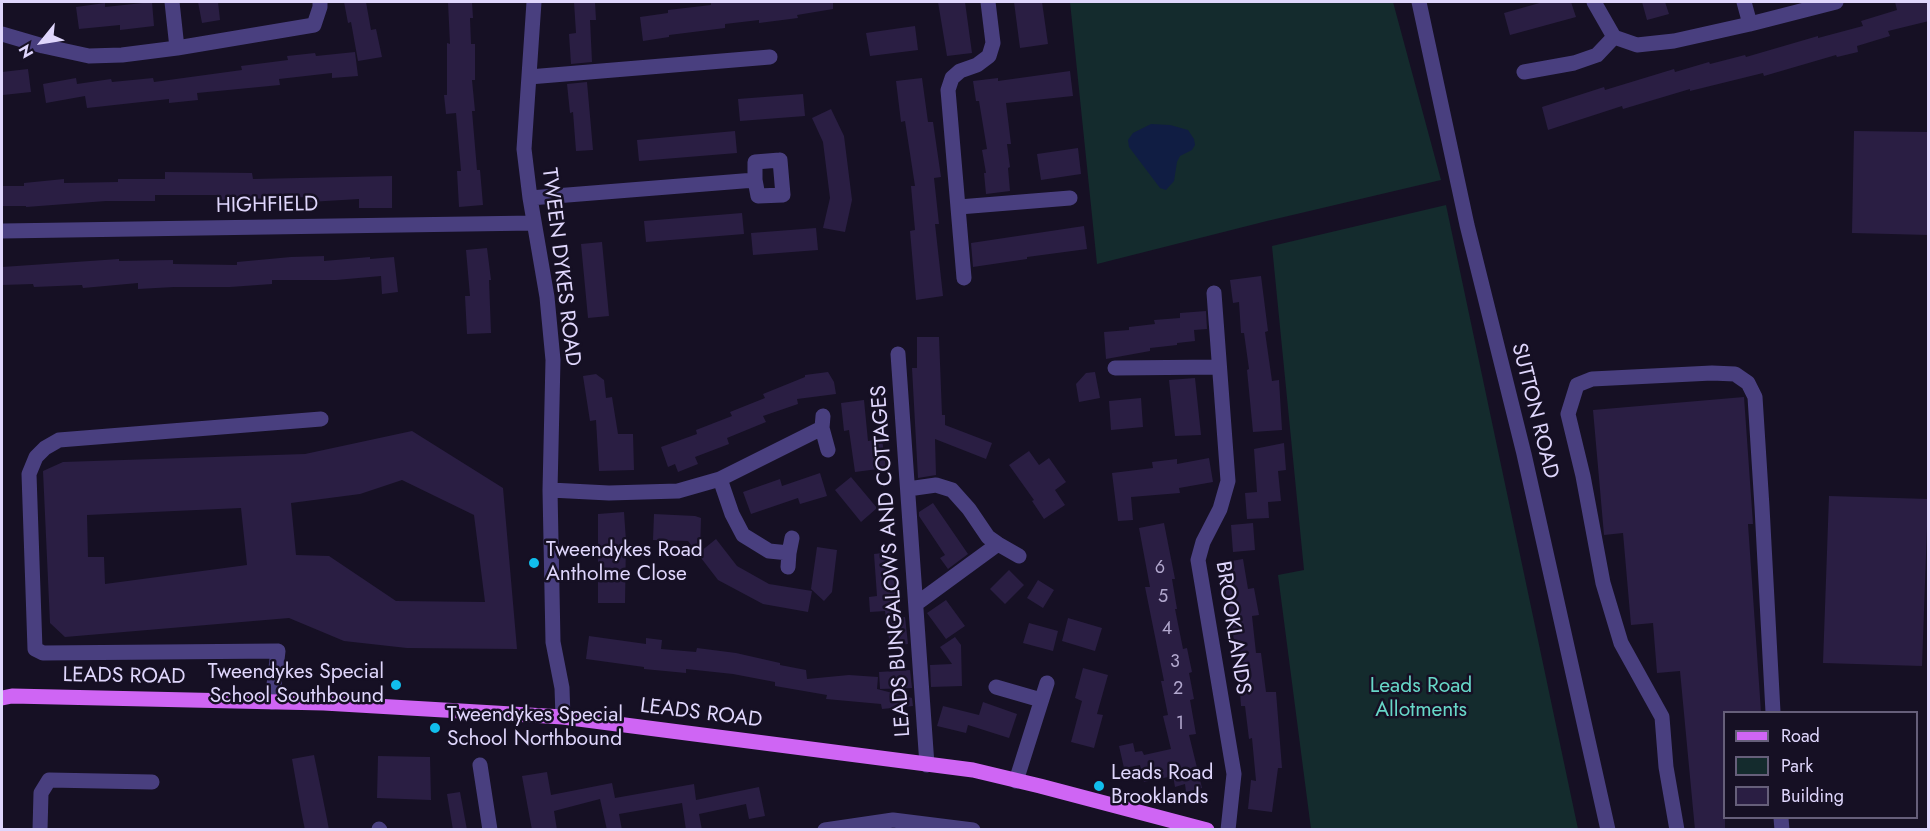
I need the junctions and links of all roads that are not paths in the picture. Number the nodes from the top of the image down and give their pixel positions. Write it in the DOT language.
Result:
graph roads {
  1 [pos="172,2"];
  2 [pos="320,2"];
  3 [pos="534,2"];
  4 [pos="988,2"];
  5 [pos="1419,2"];
  6 [pos="1594,2"];
  7 [pos="1744,2"];
  8 [pos="1836,2"];
  9 [pos="1750,24"];
  10 [pos="2,34"];
  11 [pos="1614,37"];
  12 [pos="177,48"];
  13 [pos="770,57"];
  14 [pos="1524,72"];
  15 [pos="529,77"];
  16 [pos="755,180"];
  17 [pos="530,198"];
  18 [pos="1070,198"];
  19 [pos="959,207"];
  20 [pos="534,223"];
  21 [pos="2,231"];
  22 [pos="964,278"];
  23 [pos="1214,293"];
  24 [pos="898,354"];
  25 [pos="1219,367"];
  26 [pos="1115,368"];
  27 [pos="321,419"];
  28 [pos="828,450"];
  29 [pos="720,479"];
  30 [pos="550,489"];
  31 [pos="908,489"];
  32 [pos="998,544"];
  33 [pos="790,553"];
  34 [pos="1019,556"];
  35 [pos="916,604"];
  36 [pos="1047,683"];
  37 [pos="996,687"];
  38 [pos="2,698"];
  39 [pos="1041,700"];
  40 [pos="272,702"];
  41 [pos="1773,711"];
  42 [pos="563,717"];
  43 [pos="480,765"];
  44 [pos="927,765"];
  45 [pos="1016,781"];
  46 [pos="152,782"];
  47 [pos="942,828"];
  48 [pos="40,830"];
  49 [pos="490,830"];
  50 [pos="825,830"];
  51 [pos="973,830"];
  52 [pos="1207,830"];
  53 [pos="1228,830"];
  54 [pos="1608,830"];
  55 [pos="1677,830"];
  1 -- 12 [label="street"];
  2 -- 12 [label="street"];
  3 -- 15 [label="street, TWEEN DYKES ROAD"];
  4 -- 19 [label="street"];
  5 -- 54 [label="street, SUTTON ROAD"];
  6 -- 11 [label="street"];
  7 -- 9 [label="street"];
  8 -- 9 [label="street"];
  9 -- 11 [label="street"];
  10 -- 12 [label="street"];
  11 -- 14 [label="street"];
  13 -- 15 [label="street"];
  15 -- 17 [label="street, TWEEN DYKES ROAD"];
  16 -- 17 [label="street"];
  17 -- 20 [label="street, TWEEN DYKES ROAD"];
  18 -- 19 [label="street"];
  19 -- 22 [label="street"];
  20 -- 21 [label="street, HIGHFIELD"];
  20 -- 30 [label="street, TWEEN DYKES ROAD"];
  23 -- 25 [label="street, BROOKLANDS"];
  24 -- 31 [label="street, LEADS BUNGALOWS AND COTTAGES"];
  25 -- 26 [label="street"];
  25 -- 53 [label="street, BROOKLANDS"];
  27 -- 40 [label="street"];
  28 -- 29 [label="street"];
  29 -- 30 [label="street"];
  29 -- 33 [label="street"];
  30 -- 42 [label="street, TWEEN DYKES ROAD"];
  31 -- 32 [label="street"];
  31 -- 35 [label="street, LEADS BUNGALOWS AND COTTAGES"];
  32 -- 34 [label="street"];
  32 -- 35 [label="street"];
  35 -- 44 [label="street, LEADS BUNGALOWS AND COTTAGES"];
  36 -- 39 [label="street"];
  37 -- 39 [label="street"];
  38 -- 40 [label="main road, LEADS ROAD"];
  39 -- 45 [label="street"];
  40 -- 42 [label="main road, LEADS ROAD"];
  41 -- 55 [label="street"];
  42 -- 44 [label="main road, LEADS ROAD"];
  43 -- 49 [label="street"];
  44 -- 45 [label="main road, LEADS ROAD"];
  45 -- 52 [label="main road, LEADS ROAD"];
  46 -- 48 [label="street"];
  47 -- 50 [label="street"];
  47 -- 51 [label="street"];
}
